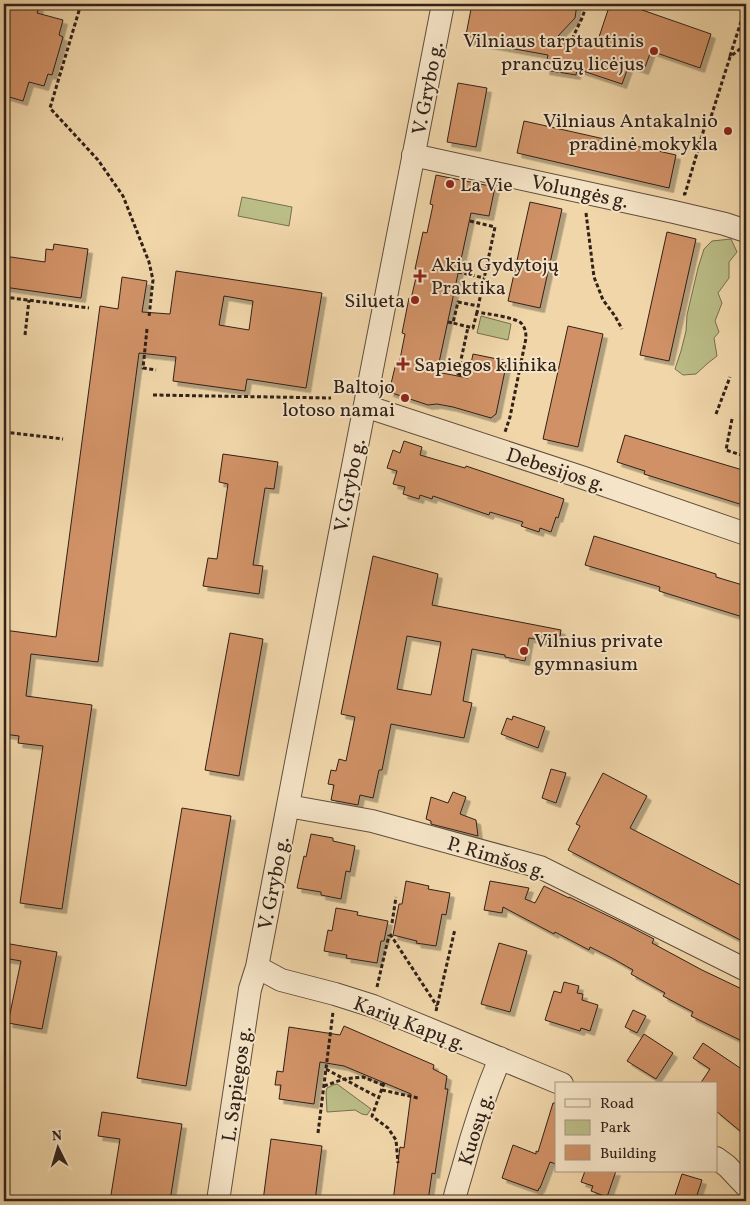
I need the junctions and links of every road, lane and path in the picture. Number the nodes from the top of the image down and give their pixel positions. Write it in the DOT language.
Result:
graph roads {
  1 [pos="81,4"];
  2 [pos="443,4"];
  3 [pos="587,4"];
  4 [pos="745,9"];
  5 [pos="572,38"];
  6 [pos="746,44"];
  7 [pos="730,57"];
  8 [pos="413,155"];
  9 [pos="584,192"];
  10 [pos="678,195"];
  11 [pos="470,221"];
  12 [pos="746,232"];
  13 [pos="458,272"];
  14 [pos="484,278"];
  15 [pos="4,297"];
  16 [pos="29,300"];
  17 [pos="478,306"];
  18 [pos="90,308"];
  19 [pos="477,312"];
  20 [pos="149,317"];
  21 [pos="448,322"];
  22 [pos="453,323"];
  23 [pos="468,327"];
  24 [pos="147,329"];
  25 [pos="622,329"];
  26 [pos="25,335"];
  27 [pos="439,364"];
  28 [pos="459,369"];
  29 [pos="156,370"];
  30 [pos="468,376"];
  31 [pos="730,378"];
  32 [pos="153,394"];
  33 [pos="331,398"];
  34 [pos="364,406"];
  35 [pos="716,414"];
  36 [pos="732,419"];
  37 [pos="4,432"];
  38 [pos="63,439"];
  39 [pos="499,451"];
  40 [pos="746,451"];
  41 [pos="746,534"];
  42 [pos="288,806"];
  43 [pos="396,897"];
  44 [pos="392,923"];
  45 [pos="455,929"];
  46 [pos="257,967"];
  47 [pos="746,970"];
  48 [pos="335,994"];
  49 [pos="373,1006"];
  50 [pos="437,1006"];
  51 [pos="431,1030"];
  52 [pos="500,1058"];
  53 [pos="326,1069"];
  54 [pos="344,1079"];
  55 [pos="557,1082"];
  56 [pos="324,1086"];
  57 [pos="382,1090"];
  58 [pos="378,1097"];
  59 [pos="418,1098"];
  60 [pos="318,1133"];
  61 [pos="718,1159"];
  62 [pos="398,1163"];
  63 [pos="746,1186"];
  64 [pos="218,1201"];
  65 [pos="454,1201"];
  1 -- 20 [label="path"];
  2 -- 8 [label="street, V. Grybo g."];
  3 -- 5 [label="path"];
  4 -- 7 [label="path"];
  6 -- 7 [label="path"];
  7 -- 10 [label="path"];
  8 -- 9 [label="street, Volungės g."];
  8 -- 34 [label="street, V. Grybo g."];
  9 -- 12 [label="street, Volungės g."];
  9 -- 25 [label="path"];
  11 -- 14 [label="path"];
  13 -- 14 [label="path"];
  14 -- 17 [label="path"];
  15 -- 16 [label="path"];
  16 -- 18 [label="path"];
  16 -- 26 [label="path"];
  17 -- 19 [label="path"];
  17 -- 22 [label="path"];
  19 -- 23 [label="path"];
  19 -- 39 [label="path"];
  21 -- 22 [label="path"];
  22 -- 23 [label="path"];
  23 -- 28 [label="path"];
  24 -- 29 [label="path"];
  27 -- 28 [label="path"];
  28 -- 30 [label="path"];
  31 -- 35 [label="path"];
  32 -- 33 [label="path"];
  34 -- 39 [label="street, Debesijos g."];
  34 -- 42 [label="street, V. Grybo g."];
  36 -- 40 [label="path"];
  37 -- 38 [label="path"];
  39 -- 41 [label="street, Debesijos g."];
  42 -- 46 [label="street, V. Grybo g."];
  42 -- 47 [label="street, P. Rimšos g."];
  43 -- 44 [label="path"];
  45 -- 50 [label="path"];
  46 -- 48 [label="street, Karių Kapų g."];
  46 -- 64 [label="street, L. Sapiegos g."];
  48 -- 49 [label="street, Karių Kapų g."];
  48 -- 53 [label="path"];
  49 -- 50 [label="path"];
  49 -- 51 [label="street, Karių Kapų g."];
  50 -- 51 [label="path"];
  51 -- 52 [label="street, Karių Kapų g."];
  52 -- 55 [label="street, Karių Kapų g."];
  52 -- 65 [label="street, Kuosų g."];
  53 -- 54 [label="path"];
  53 -- 56 [label="path"];
  54 -- 56 [label="path"];
  54 -- 57 [label="path"];
  54 -- 58 [label="path"];
  56 -- 60 [label="path"];
  57 -- 58 [label="path"];
  57 -- 59 [label="path"];
  58 -- 62 [label="path"];
  61 -- 63 [label="street"];
}
